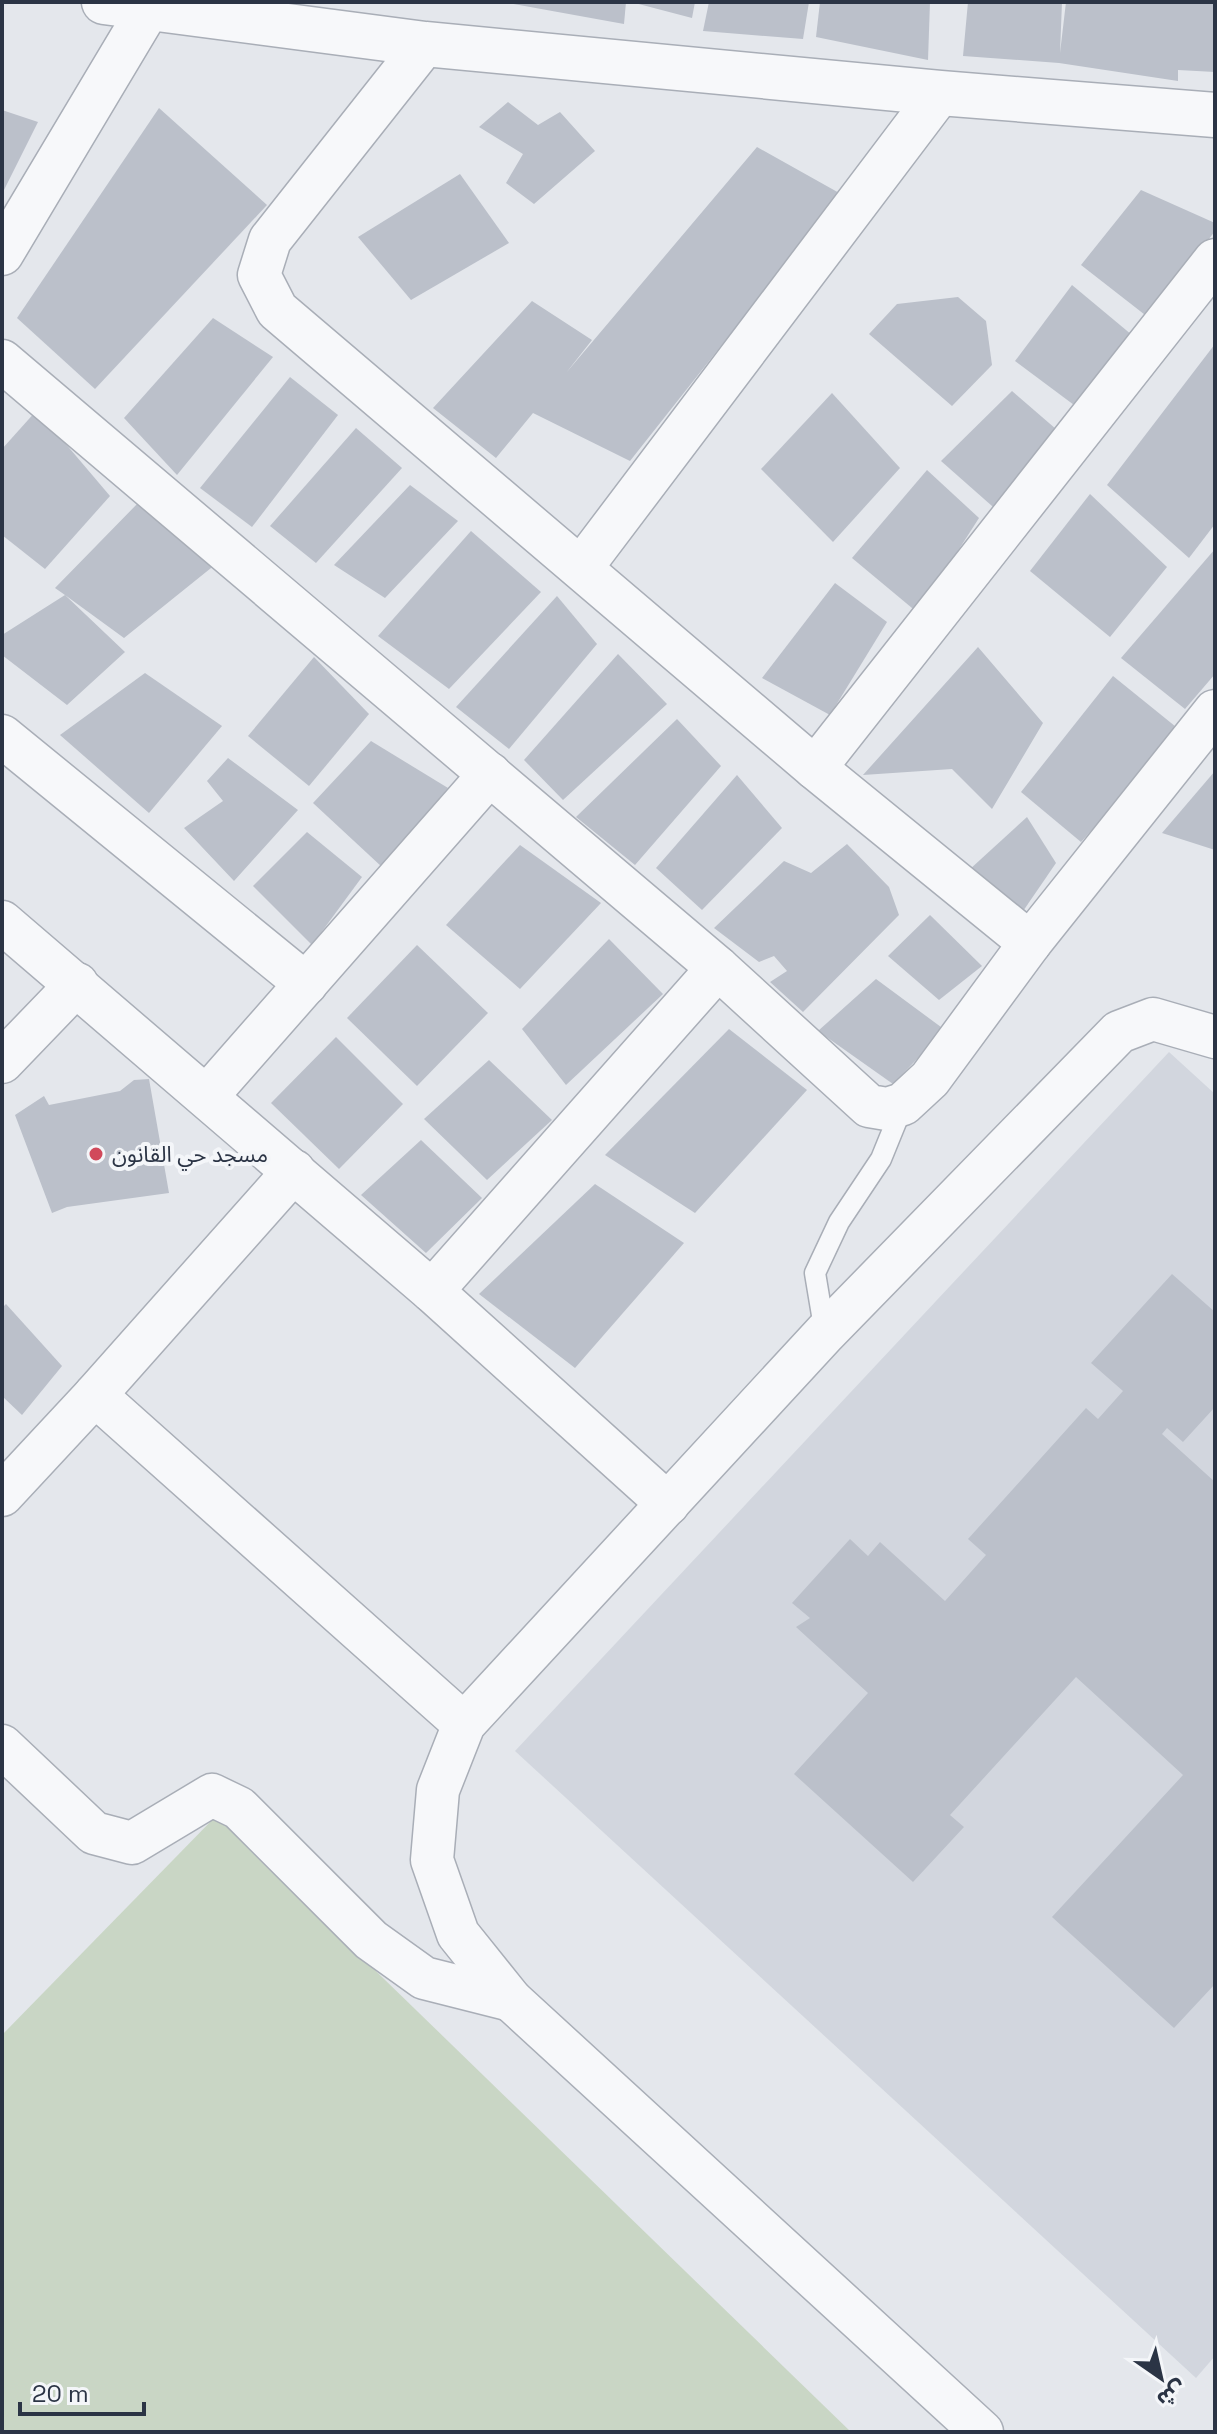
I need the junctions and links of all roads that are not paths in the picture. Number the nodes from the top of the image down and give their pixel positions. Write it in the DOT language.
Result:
graph roads {
  1 [pos="104,2"];
  2 [pos="149,8"];
  3 [pos="425,44"];
  4 [pos="940,93"];
  5 [pos="1215,115"];
  6 [pos="2,254"];
  7 [pos="1215,260"];
  8 [pos="2,361"];
  9 [pos="581,568"];
  10 [pos="1215,711"];
  11 [pos="2,736"];
  12 [pos="815,768"];
  13 [pos="490,774"];
  14 [pos="2,922"];
  15 [pos="1030,943"];
  16 [pos="718,968"];
  17 [pos="77,984"];
  18 [pos="306,984"];
  19 [pos="1215,1037"];
  20 [pos="2,1062"];
  21 [pos="207,1096"];
  22 [pos="903,1104"];
  23 [pos="294,1171"];
  24 [pos="432,1291"];
  25 [pos="825,1333"];
  26 [pos="95,1395"];
  27 [pos="2,1495"];
  28 [pos="668,1504"];
  29 [pos="464,1724"];
  30 [pos="2,1746"];
  31 [pos="511,2000"];
  32 [pos="982,2432"];
  1 -- 2 [label="street"];
  2 -- 3 [label="street"];
  2 -- 6 [label="street"];
  3 -- 4 [label="street"];
  3 -- 9 [label="street"];
  4 -- 5 [label="street"];
  4 -- 9 [label="street"];
  7 -- 12 [label="street"];
  8 -- 13 [label="street"];
  9 -- 12 [label="street"];
  10 -- 15 [label="street"];
  11 -- 18 [label="street"];
  12 -- 15 [label="street"];
  13 -- 16 [label="street"];
  13 -- 18 [label="street"];
  14 -- 17 [label="street"];
  15 -- 22 [label="street"];
  16 -- 22 [label="street"];
  16 -- 24 [label="street"];
  17 -- 20 [label="street"];
  17 -- 21 [label="street"];
  18 -- 21 [label="street"];
  19 -- 25 [label="street"];
  21 -- 23 [label="street"];
  22 -- 25 [label="lane"];
  23 -- 24 [label="street"];
  23 -- 26 [label="street"];
  24 -- 28 [label="street"];
  25 -- 28 [label="street"];
  26 -- 27 [label="street"];
  26 -- 29 [label="street"];
  28 -- 29 [label="street"];
  29 -- 31 [label="street"];
  30 -- 31 [label="street"];
  31 -- 32 [label="street"];
}
